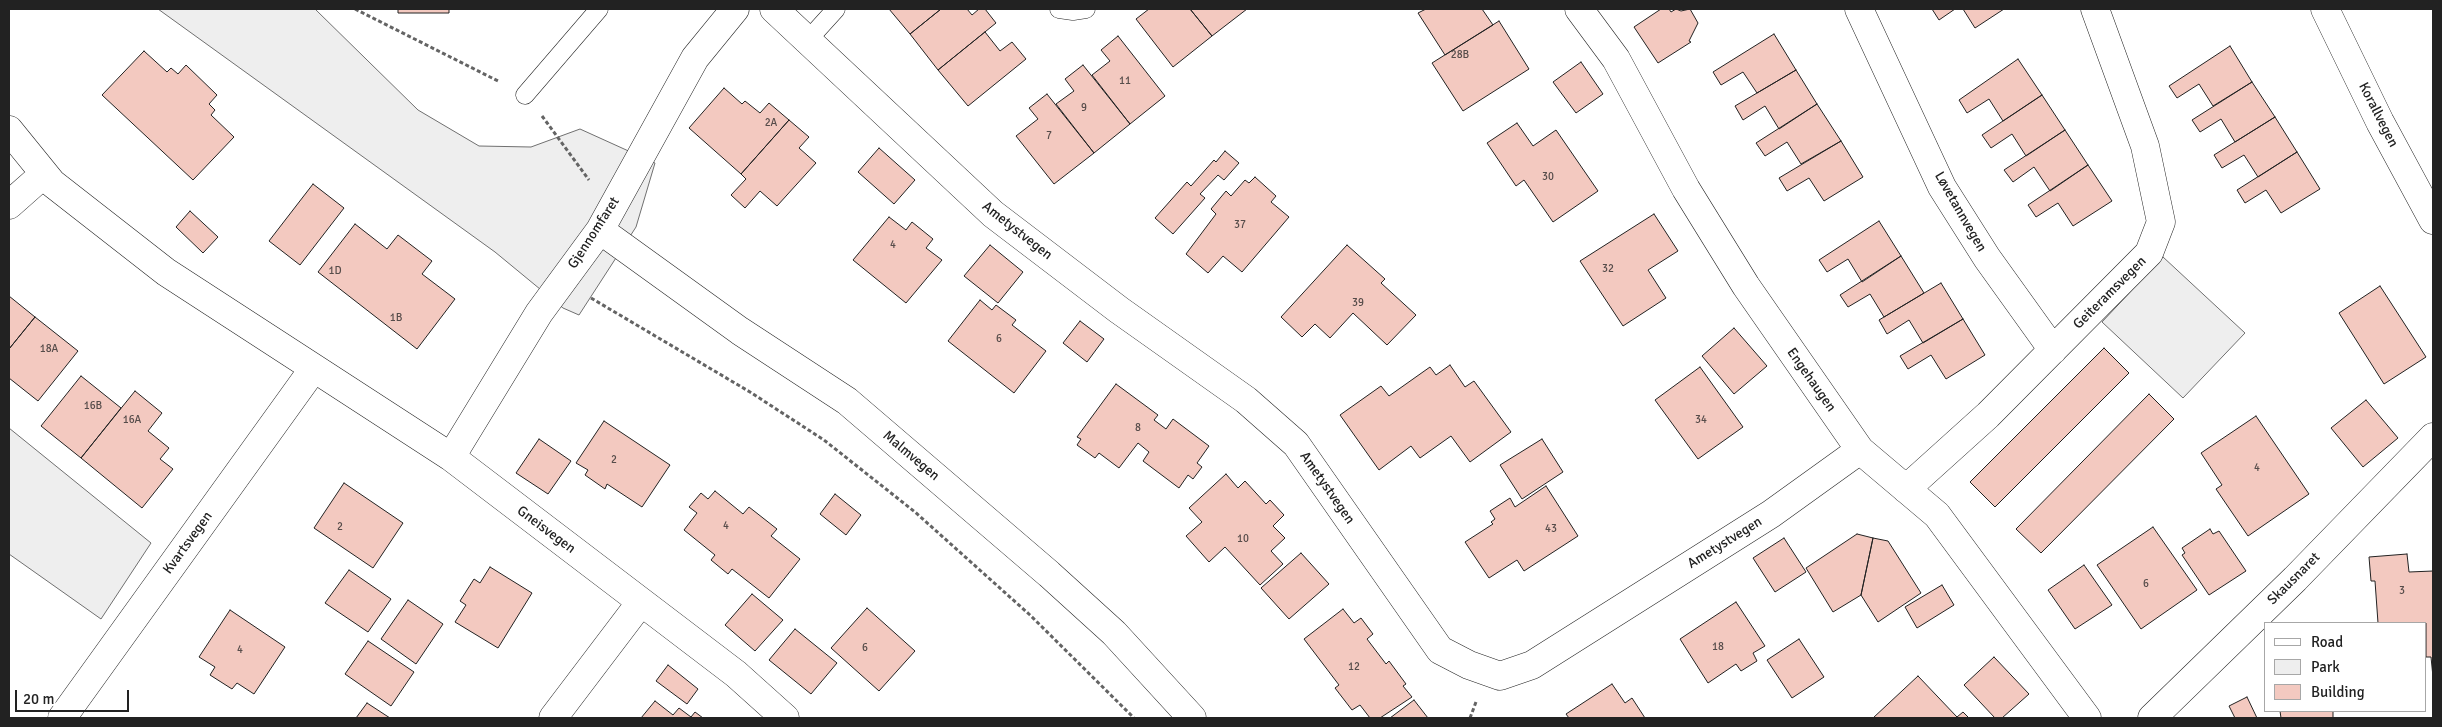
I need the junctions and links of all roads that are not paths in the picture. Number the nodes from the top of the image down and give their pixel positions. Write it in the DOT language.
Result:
graph roads {
  1 [pos="599,9"];
  2 [pos="735,9"];
  3 [pos="774,9"];
  4 [pos="836,9"];
  5 [pos="1059,9"];
  6 [pos="1086,9"];
  7 [pos="1579,9"];
  8 [pos="1859,9"];
  9 [pos="2094,9"];
  10 [pos="2325,9"];
  11 [pos="807,40"];
  12 [pos="525,95"];
  13 [pos="9,130"];
  14 [pos="44,174"];
  15 [pos="9,205"];
  16 [pos="2433,220"];
  17 [pos="600,230"];
  18 [pos="2053,350"];
  19 [pos="314,368"];
  20 [pos="2433,437"];
  21 [pos="1860,450"];
  22 [pos="451,457"];
  23 [pos="1906,489"];
  24 [pos="641,602"];
  25 [pos="62,718"];
  26 [pos="553,718"];
  27 [pos="786,718"];
  28 [pos="1192,718"];
  29 [pos="2087,718"];
  30 [pos="2152,718"];
  1 -- 12 [label="lane"];
  2 -- 17 [label="street, Gjennomfaret"];
  3 -- 11 [label="street, Ametystvegen"];
  4 -- 11 [label="lane"];
  5 -- 6 [label="lane"];
  7 -- 21 [label="street, Engehaugen"];
  8 -- 18 [label="street, Løvetannvegen"];
  9 -- 18 [label="street, Geiteramsvegen"];
  10 -- 16 [label="street, Korallvegen"];
  11 -- 21 [label="street, Ametystvegen"];
  13 -- 14 [label="street"];
  14 -- 15 [label="street"];
  14 -- 19 [label="street"];
  17 -- 22 [label="street, Gjennomfaret"];
  17 -- 28 [label="street, Malmvegen"];
  18 -- 23 [label="street, Geiteramsvegen"];
  19 -- 22 [label="street"];
  19 -- 25 [label="street, Kvartsvegen"];
  20 -- 30 [label="street, Skausnaret"];
  21 -- 23 [label="street, Engehaugen"];
  22 -- 24 [label="street, Gneisvegen"];
  23 -- 29 [label="street, Engehaugen"];
  24 -- 26 [label="street"];
  24 -- 27 [label="street, Gneisvegen"];
}
